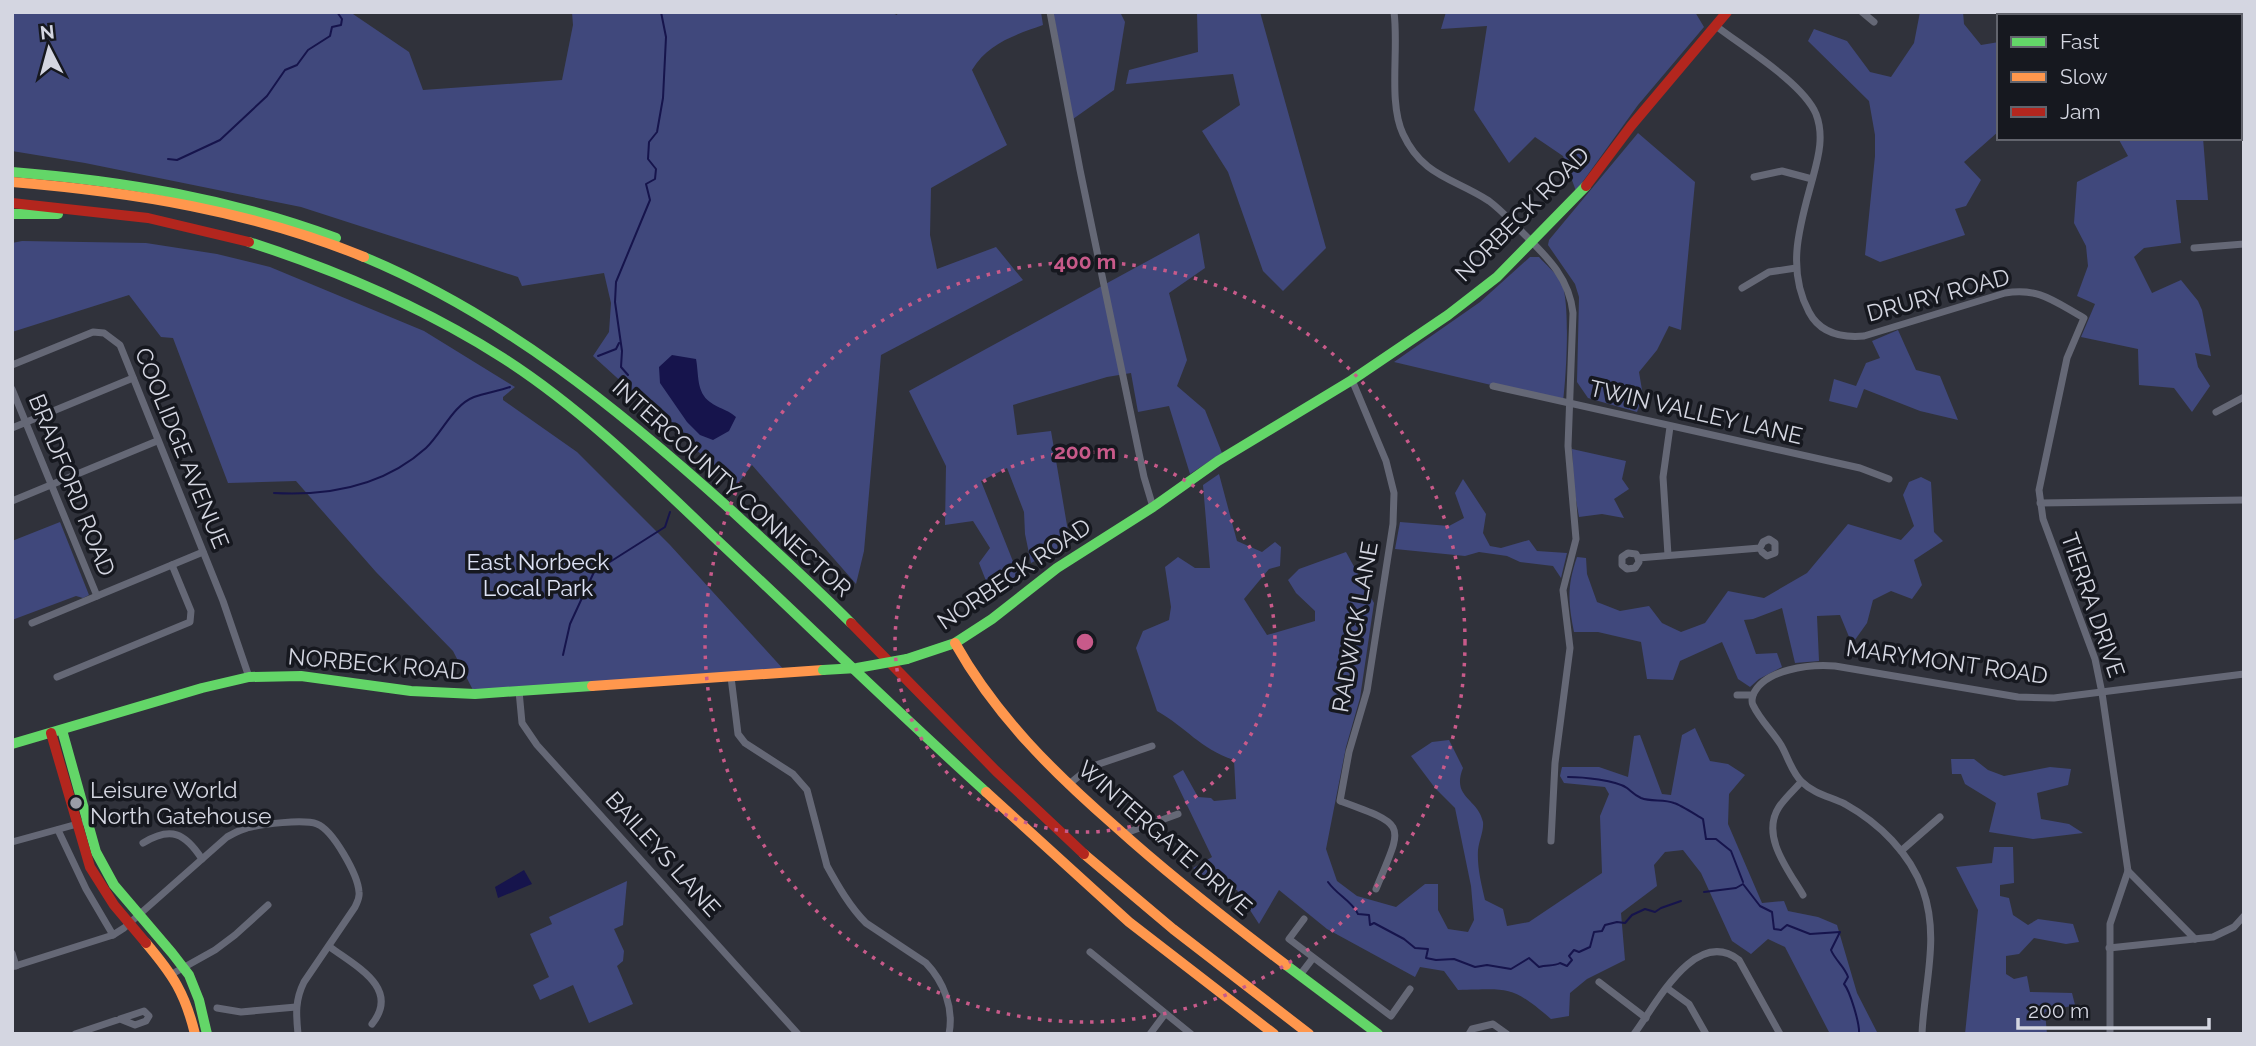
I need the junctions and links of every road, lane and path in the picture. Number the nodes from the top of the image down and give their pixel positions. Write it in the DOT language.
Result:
graph roads {
  1 [pos="1050,12"];
  2 [pos="1394,12"];
  3 [pos="1727,12"];
  4 [pos="1862,12"];
  5 [pos="1874,22"];
  6 [pos="1716,26"];
  7 [pos="12,172"];
  8 [pos="1754,177"];
  9 [pos="1812,179"];
  10 [pos="12,182"];
  11 [pos="12,203"];
  12 [pos="12,214"];
  13 [pos="122,215"];
  14 [pos="1532,242"];
  15 [pos="2244,244"];
  16 [pos="2194,248"];
  17 [pos="1796,268"];
  18 [pos="393,270"];
  19 [pos="1742,288"];
  20 [pos="2084,318"];
  21 [pos="12,365"];
  22 [pos="133,379"];
  23 [pos="1352,380"];
  24 [pos="1493,386"];
  25 [pos="12,389"];
  26 [pos="2244,397"];
  27 [pos="1570,404"];
  28 [pos="2216,412"];
  29 [pos="25,422"];
  30 [pos="1670,427"];
  31 [pos="12,428"];
  32 [pos="158,441"];
  33 [pos="1889,479"];
  34 [pos="52,485"];
  35 [pos="2244,500"];
  36 [pos="12,501"];
  37 [pos="2039,503"];
  38 [pos="1153,507"];
  39 [pos="1760,548"];
  40 [pos="203,552"];
  41 [pos="1668,555"];
  42 [pos="1638,558"];
  43 [pos="172,565"];
  44 [pos="97,596"];
  45 [pos="32,622"];
  46 [pos="956,643"];
  47 [pos="2244,674"];
  48 [pos="57,677"];
  49 [pos="249,677"];
  50 [pos="731,677"];
  51 [pos="519,691"];
  52 [pos="2102,693"];
  53 [pos="1737,695"];
  54 [pos="1752,695"];
  55 [pos="57,731"];
  56 [pos="13,743"];
  57 [pos="1152,746"];
  58 [pos="1801,782"];
  59 [pos="1068,785"];
  60 [pos="1178,814"];
  61 [pos="1940,817"];
  62 [pos="88,821"];
  63 [pos="76,825"];
  64 [pos="58,830"];
  65 [pos="1123,834"];
  66 [pos="1551,841"];
  67 [pos="12,842"];
  68 [pos="143,843"];
  69 [pos="1901,851"];
  70 [pos="202,859"];
  71 [pos="2127,871"];
  72 [pos="1376,889"];
  73 [pos="1803,895"];
  74 [pos="268,905"];
  75 [pos="2244,916"];
  76 [pos="134,919"];
  77 [pos="1304,919"];
  78 [pos="113,935"];
  79 [pos="2195,939"];
  80 [pos="330,947"];
  81 [pos="2109,948"];
  82 [pos="1090,952"];
  83 [pos="12,953"];
  84 [pos="1313,958"];
  85 [pos="14,966"];
  86 [pos="183,968"];
  87 [pos="172,974"];
  88 [pos="1300,975"];
  89 [pos="1599,982"];
  90 [pos="1667,988"];
  91 [pos="1410,989"];
  92 [pos="296,1007"];
  93 [pos="217,1008"];
  94 [pos="1165,1014"];
  95 [pos="1646,1018"];
  96 [pos="120,1019"];
  97 [pos="372,1024"];
  98 [pos="75,1034"];
  99 [pos="195,1034"];
  100 [pos="206,1034"];
  101 [pos="298,1034"];
  102 [pos="798,1034"];
  103 [pos="949,1034"];
  104 [pos="1150,1034"];
  105 [pos="1191,1034"];
  106 [pos="1274,1034"];
  107 [pos="1309,1034"];
  108 [pos="1378,1034"];
  109 [pos="1469,1034"];
  110 [pos="1507,1034"];
  111 [pos="1634,1034"];
  112 [pos="1706,1034"];
  113 [pos="1780,1034"];
  114 [pos="1922,1034"];
  115 [pos="2110,1034"];
  1 -- 38 [label="street"];
  2 -- 14 [label="street"];
  3 -- 6 [label="main road, NORBECK ROAD"];
  4 -- 5 [label="street"];
  6 -- 9 [label="street, DRURY ROAD"];
  6 -- 14 [label="main road, NORBECK ROAD"];
  7 -- 18 [label="main road"];
  8 -- 9 [label="street"];
  9 -- 17 [label="street, DRURY ROAD"];
  10 -- 18 [label="main road, INTERCOUNTY CONNECTOR"];
  11 -- 13 [label="main road, INTERCOUNTY CONNECTOR"];
  12 -- 13 [label="main road"];
  13 -- 106 [label="main road, INTERCOUNTY CONNECTOR"];
  14 -- 23 [label="main road, NORBECK ROAD"];
  14 -- 27 [label="street"];
  15 -- 16 [label="street"];
  17 -- 19 [label="street"];
  17 -- 20 [label="street, DRURY ROAD"];
  18 -- 107 [label="main road, INTERCOUNTY CONNECTOR"];
  20 -- 37 [label="street, TIERRA DRIVE"];
  21 -- 22 [label="street, COOLIDGE AVENUE"];
  22 -- 29 [label="street"];
  22 -- 32 [label="street, COOLIDGE AVENUE"];
  23 -- 38 [label="main road, NORBECK ROAD"];
  23 -- 72 [label="street, RADWICK LANE"];
  24 -- 27 [label="street, TWIN VALLEY LANE"];
  25 -- 29 [label="street, BRADFORD ROAD"];
  26 -- 28 [label="street"];
  27 -- 30 [label="street, TWIN VALLEY LANE"];
  27 -- 66 [label="street"];
  29 -- 31 [label="street"];
  29 -- 34 [label="street, BRADFORD ROAD"];
  30 -- 33 [label="street, TWIN VALLEY LANE"];
  30 -- 41 [label="street"];
  32 -- 34 [label="street"];
  32 -- 40 [label="street, COOLIDGE AVENUE"];
  34 -- 36 [label="street"];
  34 -- 44 [label="street, BRADFORD ROAD"];
  35 -- 37 [label="street"];
  37 -- 52 [label="street, TIERRA DRIVE"];
  38 -- 46 [label="main road, NORBECK ROAD"];
  39 -- 41 [label="street"];
  40 -- 43 [label="street"];
  40 -- 49 [label="street, COOLIDGE AVENUE"];
  41 -- 42 [label="street"];
  43 -- 44 [label="street"];
  43 -- 48 [label="street"];
  44 -- 45 [label="street"];
  46 -- 50 [label="main road, NORBECK ROAD, bridge"];
  46 -- 59 [label="main road, WINTERGATE DRIVE"];
  47 -- 52 [label="street, MARYMONT ROAD"];
  49 -- 51 [label="main road, NORBECK ROAD"];
  49 -- 55 [label="main road, NORBECK ROAD"];
  50 -- 51 [label="main road, NORBECK ROAD"];
  50 -- 103 [label="street"];
  51 -- 102 [label="street, BAILEYS LANE"];
  52 -- 54 [label="street, MARYMONT ROAD"];
  52 -- 71 [label="street, TIERRA DRIVE"];
  53 -- 54 [label="street"];
  54 -- 58 [label="street"];
  55 -- 56 [label="main road, NORBECK ROAD"];
  55 -- 62 [label="main road"];
  55 -- 63 [label="main road"];
  57 -- 59 [label="street"];
  58 -- 69 [label="street"];
  58 -- 73 [label="street"];
  59 -- 65 [label="main road, WINTERGATE DRIVE"];
  60 -- 65 [label="street"];
  61 -- 69 [label="street"];
  62 -- 63 [label="street"];
  62 -- 76 [label="main road"];
  63 -- 64 [label="street"];
  63 -- 76 [label="main road"];
  64 -- 67 [label="street"];
  64 -- 78 [label="street"];
  65 -- 88 [label="main road, WINTERGATE DRIVE"];
  68 -- 70 [label="street"];
  69 -- 114 [label="street"];
  70 -- 76 [label="street"];
  70 -- 80 [label="street"];
  71 -- 79 [label="street"];
  71 -- 81 [label="street, TIERRA DRIVE"];
  74 -- 86 [label="street"];
  75 -- 79 [label="street"];
  76 -- 78 [label="street"];
  76 -- 86 [label="main road"];
  76 -- 87 [label="main road"];
  77 -- 84 [label="street"];
  78 -- 85 [label="street"];
  79 -- 81 [label="street"];
  80 -- 92 [label="street"];
  80 -- 97 [label="street"];
  81 -- 115 [label="street, TIERRA DRIVE"];
  82 -- 94 [label="street"];
  83 -- 85 [label="street"];
  84 -- 88 [label="street"];
  84 -- 91 [label="street"];
  86 -- 87 [label="street"];
  86 -- 100 [label="main road"];
  87 -- 99 [label="main road"];
  88 -- 108 [label="main road, WINTERGATE DRIVE"];
  89 -- 95 [label="street"];
  90 -- 95 [label="street"];
  90 -- 112 [label="street"];
  90 -- 113 [label="street"];
  92 -- 93 [label="street"];
  92 -- 101 [label="street"];
  94 -- 104 [label="street"];
  94 -- 105 [label="street"];
  95 -- 111 [label="street"];
  96 -- 98 [label="street"];
  109 -- 110 [label="street"];
}
